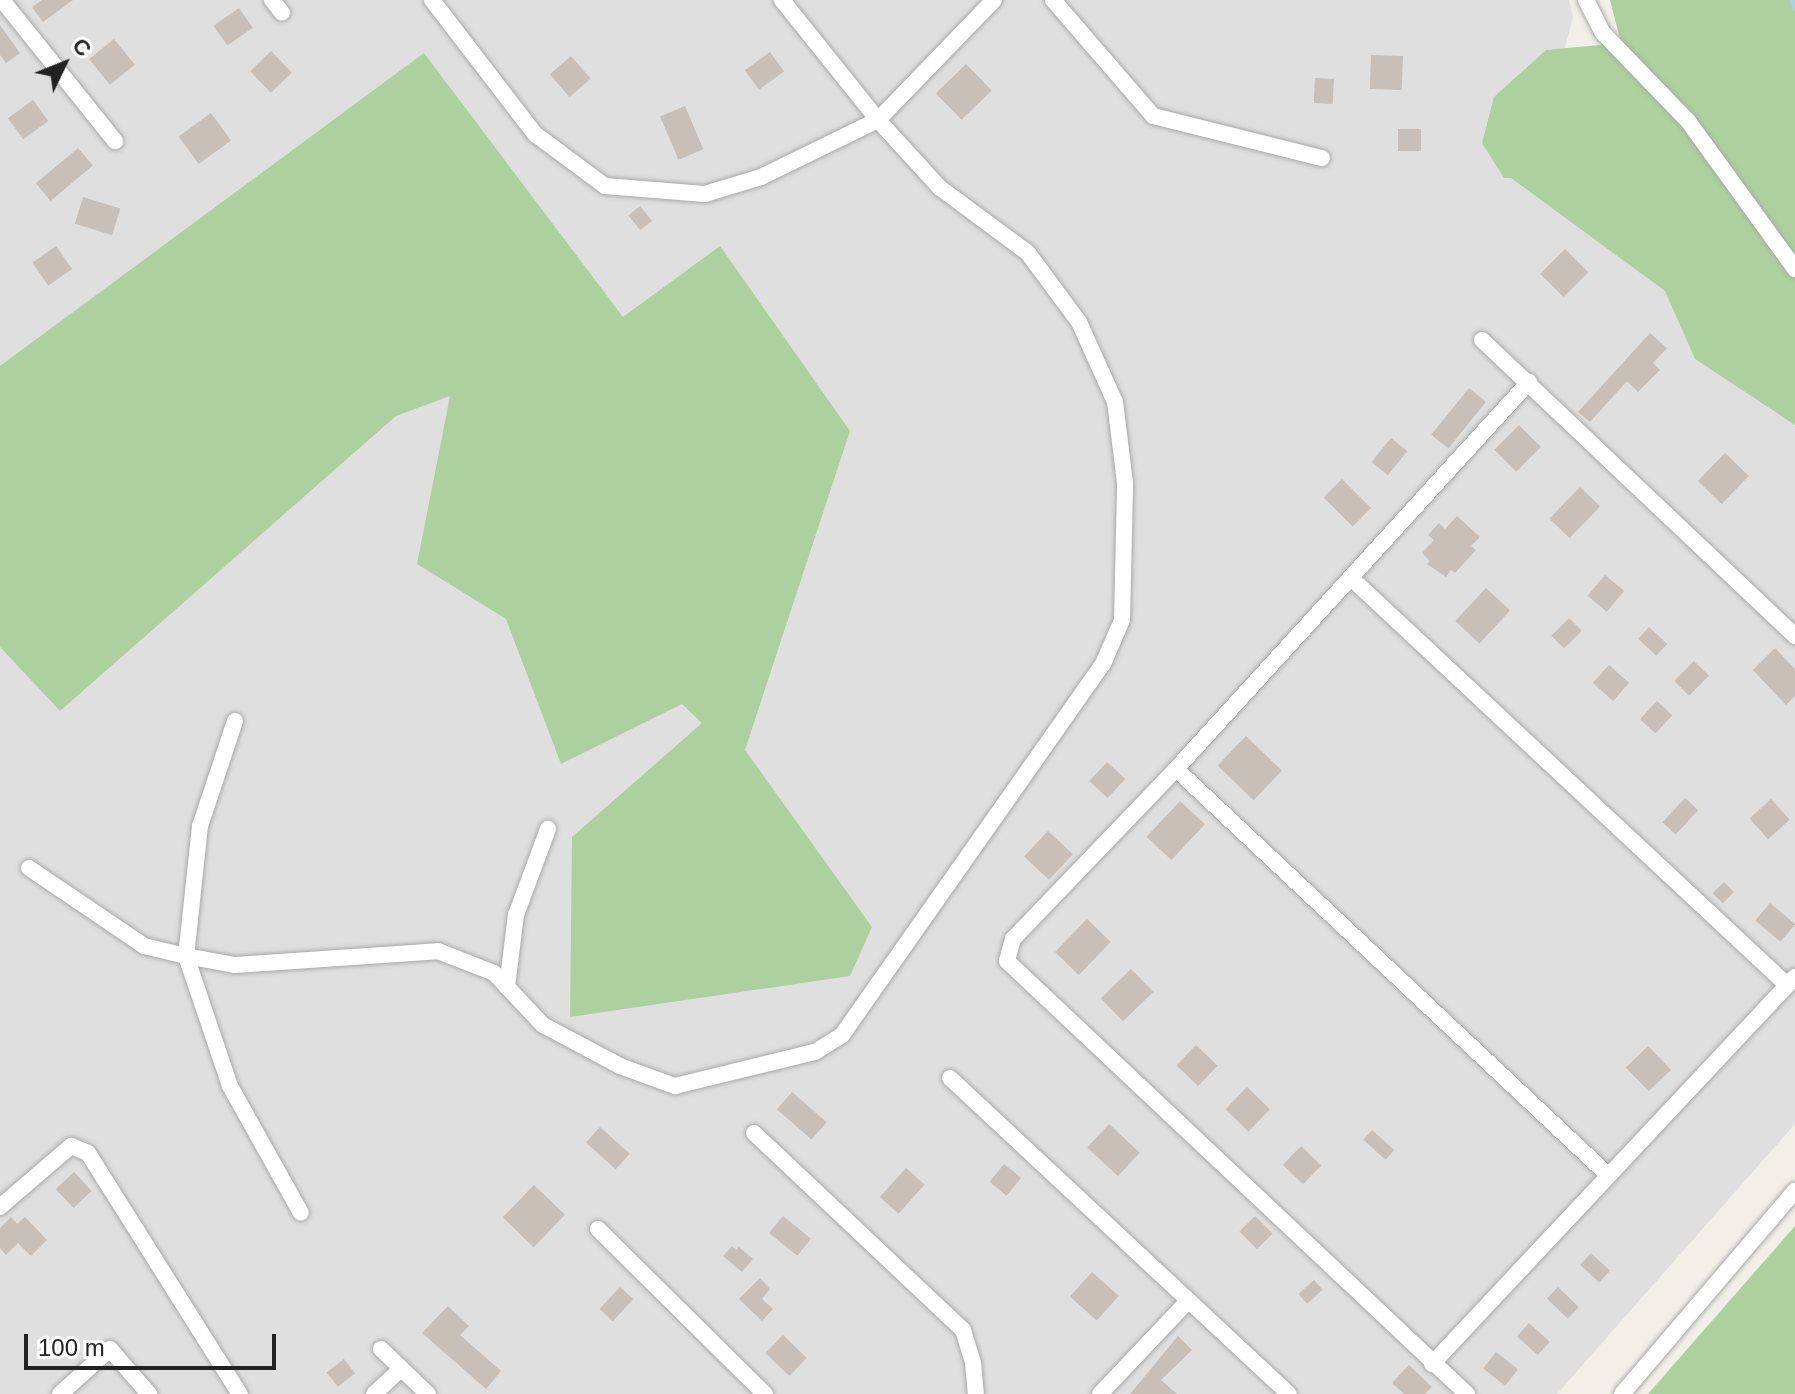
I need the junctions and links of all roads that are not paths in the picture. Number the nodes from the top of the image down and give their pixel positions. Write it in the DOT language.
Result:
graph roads {
  1 [pos="2,0"];
  2 [pos="432,0"];
  3 [pos="782,0"];
  4 [pos="994,0"];
  5 [pos="1053,0"];
  6 [pos="1586,0"];
  7 [pos="878,120"];
  8 [pos="115,141"];
  9 [pos="1322,158"];
  10 [pos="1795,269"];
  11 [pos="1482,340"];
  12 [pos="1529,382"];
  13 [pos="1351,578"];
  14 [pos="1795,636"];
  15 [pos="235,721"];
  16 [pos="1176,769"];
  17 [pos="548,829"];
  18 [pos="29,868"];
  19 [pos="186,956"];
  20 [pos="1791,981"];
  21 [pos="507,987"];
  22 [pos="950,1078"];
  23 [pos="754,1133"];
  24 [pos="1607,1174"];
  25 [pos="1795,1191"];
  26 [pos="0,1207"];
  27 [pos="301,1213"];
  28 [pos="598,1229"];
  29 [pos="1188,1301"];
  30 [pos="381,1349"];
  31 [pos="1432,1364"];
  32 [pos="401,1369"];
  33 [pos="60,1394"];
  34 [pos="149,1394"];
  35 [pos="240,1394"];
  36 [pos="374,1394"];
  37 [pos="428,1394"];
  38 [pos="765,1394"];
  39 [pos="976,1394"];
  40 [pos="1100,1394"];
  41 [pos="1289,1394"];
  42 [pos="1467,1394"];
  43 [pos="1622,1394"];
  1 -- 8 [label="street"];
  2 -- 7 [label="street"];
  3 -- 7 [label="street"];
  4 -- 7 [label="street"];
  5 -- 9 [label="street"];
  6 -- 10 [label="street"];
  7 -- 21 [label="street"];
  11 -- 12 [label="street"];
  12 -- 13 [label="street"];
  12 -- 14 [label="street"];
  13 -- 16 [label="street"];
  13 -- 20 [label="street"];
  15 -- 19 [label="street"];
  16 -- 24 [label="street"];
  16 -- 31 [label="street"];
  17 -- 21 [label="street"];
  18 -- 19 [label="street"];
  19 -- 21 [label="street"];
  19 -- 27 [label="street"];
  20 -- 24 [label="street"];
  22 -- 29 [label="street"];
  23 -- 39 [label="street"];
  24 -- 31 [label="street"];
  25 -- 43 [label="street"];
  26 -- 35 [label="street"];
  28 -- 38 [label="street"];
  29 -- 40 [label="street"];
  29 -- 41 [label="street"];
  30 -- 32 [label="street"];
  31 -- 42 [label="street"];
  32 -- 36 [label="street"];
  32 -- 37 [label="street"];
  33 -- 34 [label="street"];
}
